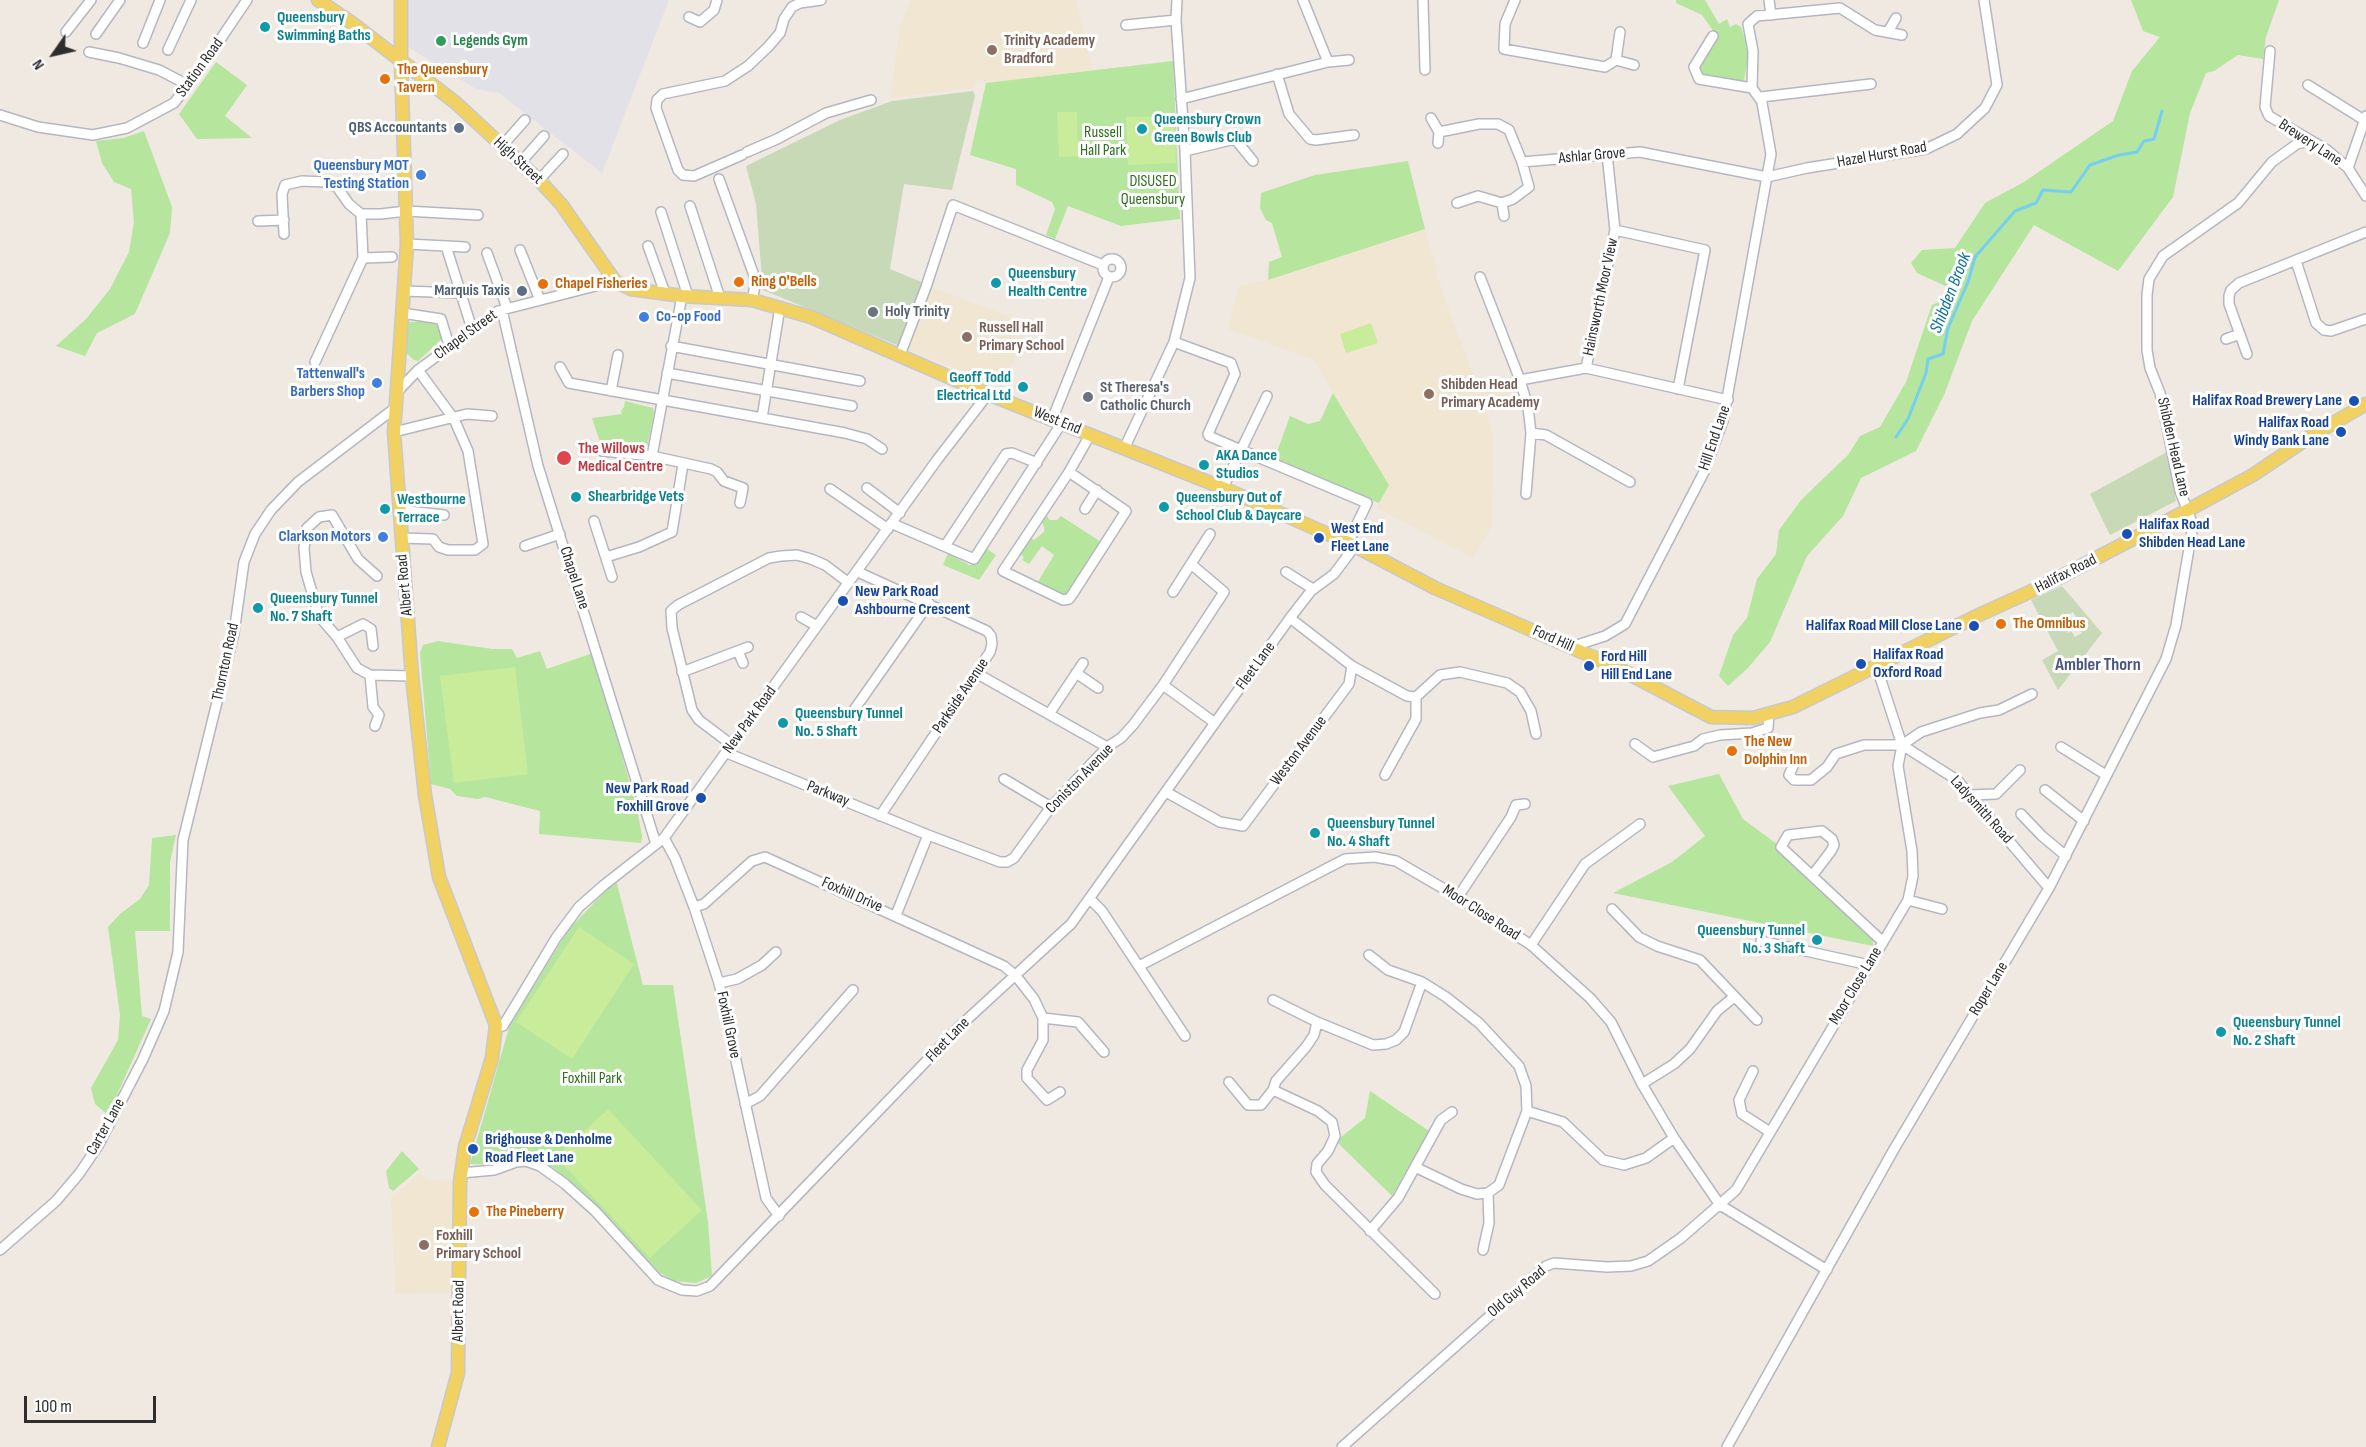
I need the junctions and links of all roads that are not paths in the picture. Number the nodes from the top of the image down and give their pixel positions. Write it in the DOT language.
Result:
graph roads {
  1 [pos="91,0"];
  2 [pos="120,0"];
  3 [pos="160,0"];
  4 [pos="191,0"];
  5 [pos="247,0"];
  6 [pos="318,0"];
  7 [pos="401,0"];
  8 [pos="717,0"];
  9 [pos="821,0"];
  10 [pos="1177,0"];
  11 [pos="1303,0"];
  12 [pos="1423,0"];
  13 [pos="1515,0"];
  14 [pos="1769,0"];
  15 [pos="1984,0"];
  16 [pos="1771,15"];
  17 [pos="689,17"];
  18 [pos="1896,18"];
  19 [pos="1176,20"];
  20 [pos="700,22"];
  21 [pos="1126,25"];
  22 [pos="66,32"];
  23 [pos="1888,32"];
  24 [pos="703,33"];
  25 [pos="1620,33"];
  26 [pos="96,34"];
  27 [pos="1902,34"];
  28 [pos="1713,36"];
  29 [pos="143,43"];
  30 [pos="168,50"];
  31 [pos="2270,51"];
  32 [pos="89,52"];
  33 [pos="1349,60"];
  34 [pos="1616,60"];
  35 [pos="401,61"];
  36 [pos="1328,62"];
  37 [pos="1634,64"];
  38 [pos="1425,70"];
  39 [pos="1277,74"];
  40 [pos="1871,84"];
  41 [pos="188,85"];
  42 [pos="2315,86"];
  43 [pos="1752,88"];
  44 [pos="1181,99"];
  45 [pos="871,100"];
  46 [pos="1762,102"];
  47 [pos="0,115"];
  48 [pos="1431,118"];
  49 [pos="2365,118"];
  50 [pos="525,120"];
  51 [pos="1438,132"];
  52 [pos="1354,135"];
  53 [pos="544,136"];
  54 [pos="2310,141"];
  55 [pos="1438,143"];
  56 [pos="502,146"];
  57 [pos="1185,151"];
  58 [pos="563,154"];
  59 [pos="1607,154"];
  60 [pos="1253,161"];
  61 [pos="521,162"];
  62 [pos="1522,162"];
  63 [pos="2348,168"];
  64 [pos="1767,177"];
  65 [pos="719,179"];
  66 [pos="539,180"];
  67 [pos="2366,196"];
  68 [pos="1457,203"];
  69 [pos="1502,203"];
  70 [pos="690,206"];
  71 [pos="405,211"];
  72 [pos="662,212"];
  73 [pos="361,214"];
  74 [pos="478,215"];
  75 [pos="1504,216"];
  76 [pos="284,220"];
  77 [pos="258,221"];
  78 [pos="1615,230"];
  79 [pos="2366,232"];
  80 [pos="284,234"];
  81 [pos="406,244"];
  82 [pos="446,246"];
  83 [pos="648,246"];
  84 [pos="465,247"];
  85 [pos="520,250"];
  86 [pos="488,253"];
  87 [pos="392,257"];
  88 [pos="363,258"];
  89 [pos="2296,261"];
  90 [pos="1103,265"];
  91 [pos="1109,277"];
  92 [pos="1480,277"];
  93 [pos="615,281"];
  94 [pos="404,291"];
  95 [pos="461,293"];
  96 [pos="665,293"];
  97 [pos="685,296"];
  98 [pos="720,298"];
  99 [pos="540,300"];
  100 [pos="752,300"];
  101 [pos="780,307"];
  102 [pos="504,309"];
  103 [pos="402,313"];
  104 [pos="2366,319"];
  105 [pos="472,329"];
  106 [pos="2240,334"];
  107 [pos="2226,339"];
  108 [pos="1174,342"];
  109 [pos="449,345"];
  110 [pos="671,346"];
  111 [pos="2247,354"];
  112 [pos="618,355"];
  113 [pos="900,355"];
  114 [pos="315,362"];
  115 [pos="771,364"];
  116 [pos="560,367"];
  117 [pos="1586,368"];
  118 [pos="418,370"];
  119 [pos="667,373"];
  120 [pos="1520,380"];
  121 [pos="860,381"];
  122 [pos="1678,389"];
  123 [pos="611,391"];
  124 [pos="766,391"];
  125 [pos="397,392"];
  126 [pos="988,394"];
  127 [pos="1267,396"];
  128 [pos="661,400"];
  129 [pos="1728,400"];
  130 [pos="2366,404"];
  131 [pos="852,406"];
  132 [pos="395,408"];
  133 [pos="492,416"];
  134 [pos="454,418"];
  135 [pos="762,418"];
  136 [pos="1056,422"];
  137 [pos="394,432"];
  138 [pos="1531,433"];
  139 [pos="1090,435"];
  140 [pos="882,449"];
  141 [pos="1124,449"];
  142 [pos="1241,450"];
  143 [pos="602,451"];
  144 [pos="652,456"];
  145 [pos="1037,463"];
  146 [pos="683,464"];
  147 [pos="1069,472"];
  148 [pos="1630,482"];
  149 [pos="867,488"];
  150 [pos="1223,488"];
  151 [pos="830,489"];
  152 [pos="1097,490"];
  153 [pos="1526,494"];
  154 [pos="740,503"];
  155 [pos="1085,509"];
  156 [pos="399,510"];
  157 [pos="2188,510"];
  158 [pos="900,513"];
  159 [pos="444,515"];
  160 [pos="594,521"];
  161 [pos="890,527"];
  162 [pos="560,534"];
  163 [pos="1210,534"];
  164 [pos="401,538"];
  165 [pos="1352,545"];
  166 [pos="525,546"];
  167 [pos="945,546"];
  168 [pos="606,557"];
  169 [pos="1191,564"];
  170 [pos="858,572"];
  171 [pos="1286,572"];
  172 [pos="377,576"];
  173 [pos="612,577"];
  174 [pos="849,584"];
  175 [pos="1313,589"];
  176 [pos="1173,592"];
  177 [pos="928,603"];
  178 [pos="801,617"];
  179 [pos="1290,618"];
  180 [pos="817,626"];
  181 [pos="337,637"];
  182 [pos="373,646"];
  183 [pos="748,647"];
  184 [pos="1571,647"];
  185 [pos="738,651"];
  186 [pos="743,663"];
  187 [pos="1083,663"];
  188 [pos="1876,665"];
  189 [pos="1352,666"];
  190 [pos="682,672"];
  191 [pos="976,673"];
  192 [pos="1076,673"];
  193 [pos="370,675"];
  194 [pos="412,676"];
  195 [pos="1163,685"];
  196 [pos="1098,688"];
  197 [pos="2032,694"];
  198 [pos="1416,697"];
  199 [pos="854,710"];
  200 [pos="1049,714"];
  201 [pos="1769,714"];
  202 [pos="1753,718"];
  203 [pos="1215,723"];
  204 [pos="375,726"];
  205 [pos="1536,734"];
  206 [pos="1635,744"];
  207 [pos="1902,745"];
  208 [pos="1107,747"];
  209 [pos="2061,747"];
  210 [pos="730,749"];
  211 [pos="1795,762"];
  212 [pos="2020,770"];
  213 [pos="1385,775"];
  214 [pos="2106,775"];
  215 [pos="1004,778"];
  216 [pos="2045,790"];
  217 [pos="1166,792"];
  218 [pos="1970,795"];
  219 [pos="1525,804"];
  220 [pos="1051,807"];
  221 [pos="2021,814"];
  222 [pos="880,816"];
  223 [pos="2084,821"];
  224 [pos="1640,824"];
  225 [pos="928,835"];
  226 [pos="660,841"];
  227 [pos="2066,856"];
  228 [pos="1812,876"];
  229 [pos="2049,888"];
  230 [pos="1458,897"];
  231 [pos="1090,899"];
  232 [pos="1908,900"];
  233 [pos="694,908"];
  234 [pos="1612,909"];
  235 [pos="1942,909"];
  236 [pos="896,915"];
  237 [pos="1761,941"];
  238 [pos="1883,942"];
  239 [pos="1531,945"];
  240 [pos="776,952"];
  241 [pos="1369,955"];
  242 [pos="1869,965"];
  243 [pos="1139,966"];
  244 [pos="1016,976"];
  245 [pos="173,978"];
  246 [pos="1422,982"];
  247 [pos="719,983"];
  248 [pos="853,990"];
  249 [pos="1734,997"];
  250 [pos="1273,1000"];
  251 [pos="1043,1018"];
  252 [pos="1757,1020"];
  253 [pos="1317,1022"];
  254 [pos="495,1025"];
  255 [pos="1185,1036"];
  256 [pos="1104,1052"];
  257 [pos="1753,1071"];
  258 [pos="1229,1082"];
  259 [pos="1642,1084"];
  260 [pos="1273,1090"];
  261 [pos="1060,1092"];
  262 [pos="745,1104"];
  263 [pos="1527,1111"];
  264 [pos="1452,1112"];
  265 [pos="1770,1132"];
  266 [pos="1674,1138"];
  267 [pos="1415,1167"];
  268 [pos="461,1173"];
  269 [pos="1488,1193"];
  270 [pos="1720,1205"];
  271 [pos="778,1216"];
  272 [pos="1370,1231"];
  273 [pos="0,1250"];
  274 [pos="1483,1250"];
  275 [pos="1827,1270"];
  276 [pos="1435,1294"];
  277 [pos="438,1447"];
  278 [pos="1342,1447"];
  279 [pos="1727,1447"];
  1 -- 22 [label="street"];
  2 -- 26 [label="street"];
  3 -- 29 [label="street"];
  4 -- 30 [label="street"];
  5 -- 41 [label="street, Station Road"];
  6 -- 35 [label="main road, High Street"];
  7 -- 35 [label="main road, Albert Road"];
  8 -- 20 [label="street"];
  9 -- 45 [label="street"];
  10 -- 19 [label="street"];
  11 -- 36 [label="street"];
  12 -- 38 [label="street"];
  13 -- 34 [label="street"];
  14 -- 16 [label="street"];
  15 -- 64 [label="street, Hazel Hurst Road"];
  16 -- 23 [label="street"];
  16 -- 43 [label="street"];
  17 -- 20 [label="street"];
  18 -- 23 [label="street"];
  19 -- 21 [label="street"];
  19 -- 44 [label="street"];
  20 -- 24 [label="street"];
  23 -- 27 [label="street"];
  25 -- 34 [label="street"];
  28 -- 43 [label="street"];
  31 -- 54 [label="street, Brewery Lane"];
  32 -- 41 [label="street"];
  33 -- 36 [label="street"];
  34 -- 37 [label="street"];
  35 -- 56 [label="main road, High Street"];
  35 -- 71 [label="main road, Albert Road"];
  36 -- 39 [label="street"];
  39 -- 44 [label="street"];
  39 -- 52 [label="street"];
  40 -- 46 [label="street"];
  41 -- 47 [label="street, Station Road"];
  42 -- 49 [label="street"];
  43 -- 46 [label="street"];
  44 -- 57 [label="street"];
  46 -- 64 [label="street, Hill End Lane"];
  48 -- 51 [label="street"];
  49 -- 63 [label="street"];
  50 -- 56 [label="street"];
  51 -- 55 [label="street"];
  51 -- 62 [label="street"];
  53 -- 61 [label="street"];
  54 -- 63 [label="street, Brewery Lane"];
  54 -- 157 [label="street, Shibden Head Lane"];
  56 -- 61 [label="main road, High Street"];
  57 -- 60 [label="street"];
  57 -- 108 [label="street"];
  58 -- 66 [label="street"];
  59 -- 62 [label="street, Ashlar Grove"];
  59 -- 64 [label="street, Ashlar Grove"];
  59 -- 78 [label="street, Hainsworth Moor View"];
  61 -- 66 [label="main road, High Street"];
  62 -- 69 [label="street"];
  63 -- 67 [label="street, Brewery Lane"];
  64 -- 129 [label="street, Hill End Lane"];
  65 -- 100 [label="street"];
  66 -- 93 [label="main road, High Street"];
  68 -- 69 [label="street"];
  69 -- 75 [label="street"];
  70 -- 98 [label="street"];
  71 -- 73 [label="street"];
  71 -- 74 [label="street"];
  71 -- 81 [label="main road, Albert Road"];
  72 -- 97 [label="street"];
  73 -- 76 [label="street"];
  73 -- 88 [label="street"];
  76 -- 77 [label="street"];
  76 -- 80 [label="street"];
  78 -- 117 [label="street, Hainsworth Moor View"];
  78 -- 122 [label="street"];
  79 -- 89 [label="street"];
  81 -- 82 [label="street"];
  81 -- 94 [label="main road, Albert Road"];
  82 -- 84 [label="street"];
  82 -- 95 [label="street"];
  83 -- 96 [label="street"];
  85 -- 99 [label="street"];
  86 -- 102 [label="street, Chapel Lane"];
  87 -- 88 [label="street"];
  88 -- 114 [label="street"];
  89 -- 104 [label="street"];
  89 -- 106 [label="street"];
  90 -- 91 [label="street"];
  90 -- 91 [label="street"];
  90 -- 113 [label="street"];
  91 -- 136 [label="street"];
  92 -- 120 [label="street"];
  93 -- 96 [label="main road, West End"];
  93 -- 99 [label="street, Chapel Street"];
  94 -- 95 [label="street"];
  94 -- 103 [label="main road, Albert Road"];
  95 -- 105 [label="street"];
  96 -- 97 [label="main road, West End"];
  97 -- 98 [label="main road, West End"];
  97 -- 110 [label="street"];
  98 -- 100 [label="main road, West End"];
  99 -- 102 [label="street, Chapel Street"];
  100 -- 101 [label="main road, West End"];
  101 -- 113 [label="main road, West End"];
  101 -- 115 [label="street"];
  102 -- 105 [label="street, Chapel Street"];
  102 -- 162 [label="street, Chapel Lane"];
  103 -- 109 [label="street"];
  103 -- 125 [label="main road, Albert Road"];
  105 -- 109 [label="street, Chapel Street"];
  106 -- 107 [label="street"];
  106 -- 111 [label="street"];
  108 -- 141 [label="street"];
  108 -- 142 [label="street"];
  109 -- 118 [label="street, Chapel Street"];
  110 -- 115 [label="street"];
  110 -- 119 [label="street"];
  112 -- 123 [label="street"];
  113 -- 126 [label="main road, West End"];
  115 -- 121 [label="street"];
  115 -- 124 [label="street"];
  116 -- 123 [label="street"];
  117 -- 120 [label="street"];
  117 -- 122 [label="street"];
  118 -- 125 [label="street, Chapel Street"];
  118 -- 134 [label="street"];
  119 -- 124 [label="street"];
  119 -- 128 [label="street"];
  120 -- 138 [label="street"];
  122 -- 129 [label="street"];
  123 -- 128 [label="street"];
  124 -- 131 [label="street"];
  124 -- 135 [label="street"];
  125 -- 132 [label="main road, Albert Road"];
  126 -- 136 [label="main road, West End"];
  126 -- 158 [label="street, New Park Road"];
  127 -- 142 [label="street"];
  128 -- 135 [label="street"];
  128 -- 144 [label="street"];
  129 -- 184 [label="street, Hill End Lane"];
  130 -- 157 [label="main road, Halifax Road"];
  132 -- 137 [label="main road, Albert Road"];
  132 -- 245 [label="street, Thornton Road"];
  133 -- 134 [label="street"];
  134 -- 137 [label="street"];
  134 -- 164 [label="street"];
  135 -- 140 [label="street"];
  136 -- 139 [label="main road, West End"];
  136 -- 145 [label="street"];
  137 -- 156 [label="main road, Albert Road"];
  138 -- 148 [label="street"];
  138 -- 153 [label="street"];
  139 -- 141 [label="main road, West End"];
  139 -- 147 [label="street"];
  141 -- 150 [label="main road, West End"];
  142 -- 150 [label="street"];
  142 -- 165 [label="street, Fleet Lane"];
  143 -- 144 [label="street"];
  144 -- 146 [label="street"];
  145 -- 167 [label="street"];
  145 -- 167 [label="street"];
  146 -- 154 [label="street"];
  146 -- 168 [label="street"];
  147 -- 152 [label="street"];
  147 -- 152 [label="street"];
  149 -- 158 [label="street"];
  150 -- 165 [label="main road, West End"];
  151 -- 161 [label="street"];
  152 -- 155 [label="street"];
  156 -- 159 [label="street"];
  156 -- 164 [label="main road, Albert Road"];
  157 -- 188 [label="main road, Halifax Road"];
  157 -- 214 [label="street, Roper Lane"];
  158 -- 161 [label="street, New Park Road"];
  160 -- 168 [label="street"];
  161 -- 167 [label="street"];
  161 -- 170 [label="street, New Park Road"];
  162 -- 166 [label="street"];
  162 -- 226 [label="street, Chapel Lane"];
  163 -- 169 [label="street"];
  164 -- 194 [label="main road, Albert Road"];
  165 -- 175 [label="street, Fleet Lane"];
  165 -- 184 [label="main road, Ford Hill"];
  168 -- 173 [label="street"];
  169 -- 176 [label="street"];
  169 -- 195 [label="street, Coniston Avenue"];
  170 -- 174 [label="street, New Park Road"];
  170 -- 177 [label="street, Parkside Avenue"];
  171 -- 175 [label="street"];
  172 -- 181 [label="street"];
  174 -- 180 [label="street, New Park Road"];
  174 -- 190 [label="street, Parkway"];
  175 -- 179 [label="street, Fleet Lane"];
  177 -- 191 [label="street, Parkside Avenue"];
  177 -- 199 [label="street"];
  178 -- 180 [label="street"];
  179 -- 189 [label="street"];
  179 -- 203 [label="street, Fleet Lane"];
  180 -- 210 [label="street, New Park Road"];
  181 -- 182 [label="street"];
  181 -- 193 [label="street"];
  183 -- 185 [label="street"];
  184 -- 202 [label="main road, Ford Hill"];
  185 -- 186 [label="street"];
  185 -- 190 [label="street"];
  187 -- 192 [label="street"];
  188 -- 201 [label="main road, Halifax Road"];
  188 -- 207 [label="street"];
  189 -- 198 [label="street"];
  189 -- 217 [label="street, Weston Avenue"];
  190 -- 210 [label="street, Parkway"];
  191 -- 200 [label="street"];
  191 -- 222 [label="street, Parkside Avenue"];
  192 -- 196 [label="street"];
  192 -- 200 [label="street"];
  193 -- 194 [label="street"];
  193 -- 204 [label="street"];
  194 -- 254 [label="main road, Albert Road"];
  195 -- 203 [label="street"];
  195 -- 208 [label="street, Coniston Avenue"];
  197 -- 207 [label="street"];
  198 -- 205 [label="street"];
  198 -- 213 [label="street"];
  200 -- 208 [label="street"];
  201 -- 202 [label="main road, Halifax Road"];
  201 -- 206 [label="street"];
  203 -- 217 [label="street, Fleet Lane"];
  207 -- 211 [label="street"];
  207 -- 218 [label="street, Ladysmith Road"];
  207 -- 232 [label="street, Moor Close Lane"];
  208 -- 220 [label="street, Coniston Avenue"];
  209 -- 214 [label="street"];
  210 -- 222 [label="street, Parkway"];
  210 -- 226 [label="street, New Park Road"];
  212 -- 218 [label="street"];
  214 -- 223 [label="street, Roper Lane"];
  215 -- 220 [label="street"];
  216 -- 223 [label="street"];
  217 -- 231 [label="street, Fleet Lane"];
  218 -- 229 [label="street, Ladysmith Road"];
  219 -- 230 [label="street"];
  220 -- 225 [label="street, Coniston Avenue"];
  221 -- 227 [label="street"];
  222 -- 225 [label="street, Parkway"];
  223 -- 227 [label="street, Roper Lane"];
  224 -- 239 [label="street"];
  225 -- 236 [label="street"];
  226 -- 233 [label="street, Foxhill Grove"];
  226 -- 254 [label="street, New Park Road"];
  227 -- 229 [label="street, Roper Lane"];
  228 -- 228 [label="street"];
  228 -- 238 [label="street"];
  229 -- 275 [label="street, Roper Lane"];
  230 -- 239 [label="street, Moor Close Road"];
  230 -- 243 [label="street, Moor Close Road"];
  231 -- 243 [label="street"];
  231 -- 244 [label="street, Fleet Lane"];
  232 -- 235 [label="street"];
  232 -- 238 [label="street, Moor Close Lane"];
  233 -- 236 [label="street, Foxhill Drive"];
  233 -- 247 [label="street, Foxhill Grove"];
  234 -- 249 [label="street"];
  236 -- 244 [label="street, Foxhill Drive"];
  237 -- 242 [label="street"];
  238 -- 242 [label="street, Moor Close Lane"];
  239 -- 259 [label="street, Moor Close Road"];
  240 -- 247 [label="street"];
  241 -- 246 [label="street"];
  242 -- 265 [label="street, Moor Close Lane"];
  243 -- 255 [label="street"];
  244 -- 251 [label="street, Foxhill Drive"];
  244 -- 271 [label="street, Fleet Lane"];
  245 -- 273 [label="street, Carter Lane"];
  246 -- 253 [label="street"];
  246 -- 263 [label="street"];
  247 -- 262 [label="street, Foxhill Grove"];
  248 -- 262 [label="street"];
  249 -- 252 [label="street"];
  249 -- 259 [label="street"];
  250 -- 253 [label="street"];
  251 -- 256 [label="street"];
  251 -- 261 [label="street"];
  253 -- 260 [label="street"];
  254 -- 268 [label="main road, Albert Road"];
  257 -- 265 [label="street"];
  258 -- 260 [label="street"];
  259 -- 266 [label="street, Moor Close Road"];
  260 -- 272 [label="street"];
  262 -- 271 [label="street, Foxhill Grove"];
  263 -- 266 [label="street"];
  263 -- 269 [label="street"];
  264 -- 267 [label="street"];
  265 -- 270 [label="street, Moor Close Lane"];
  266 -- 270 [label="street, Moor Close Road"];
  267 -- 269 [label="street"];
  267 -- 272 [label="street"];
  268 -- 271 [label="street, Fleet Lane"];
  268 -- 277 [label="main road, Albert Road"];
  269 -- 274 [label="street"];
  270 -- 275 [label="street"];
  270 -- 278 [label="street, Old Guy Road"];
  272 -- 276 [label="street"];
  275 -- 279 [label="street, Roper Lane"];
}
